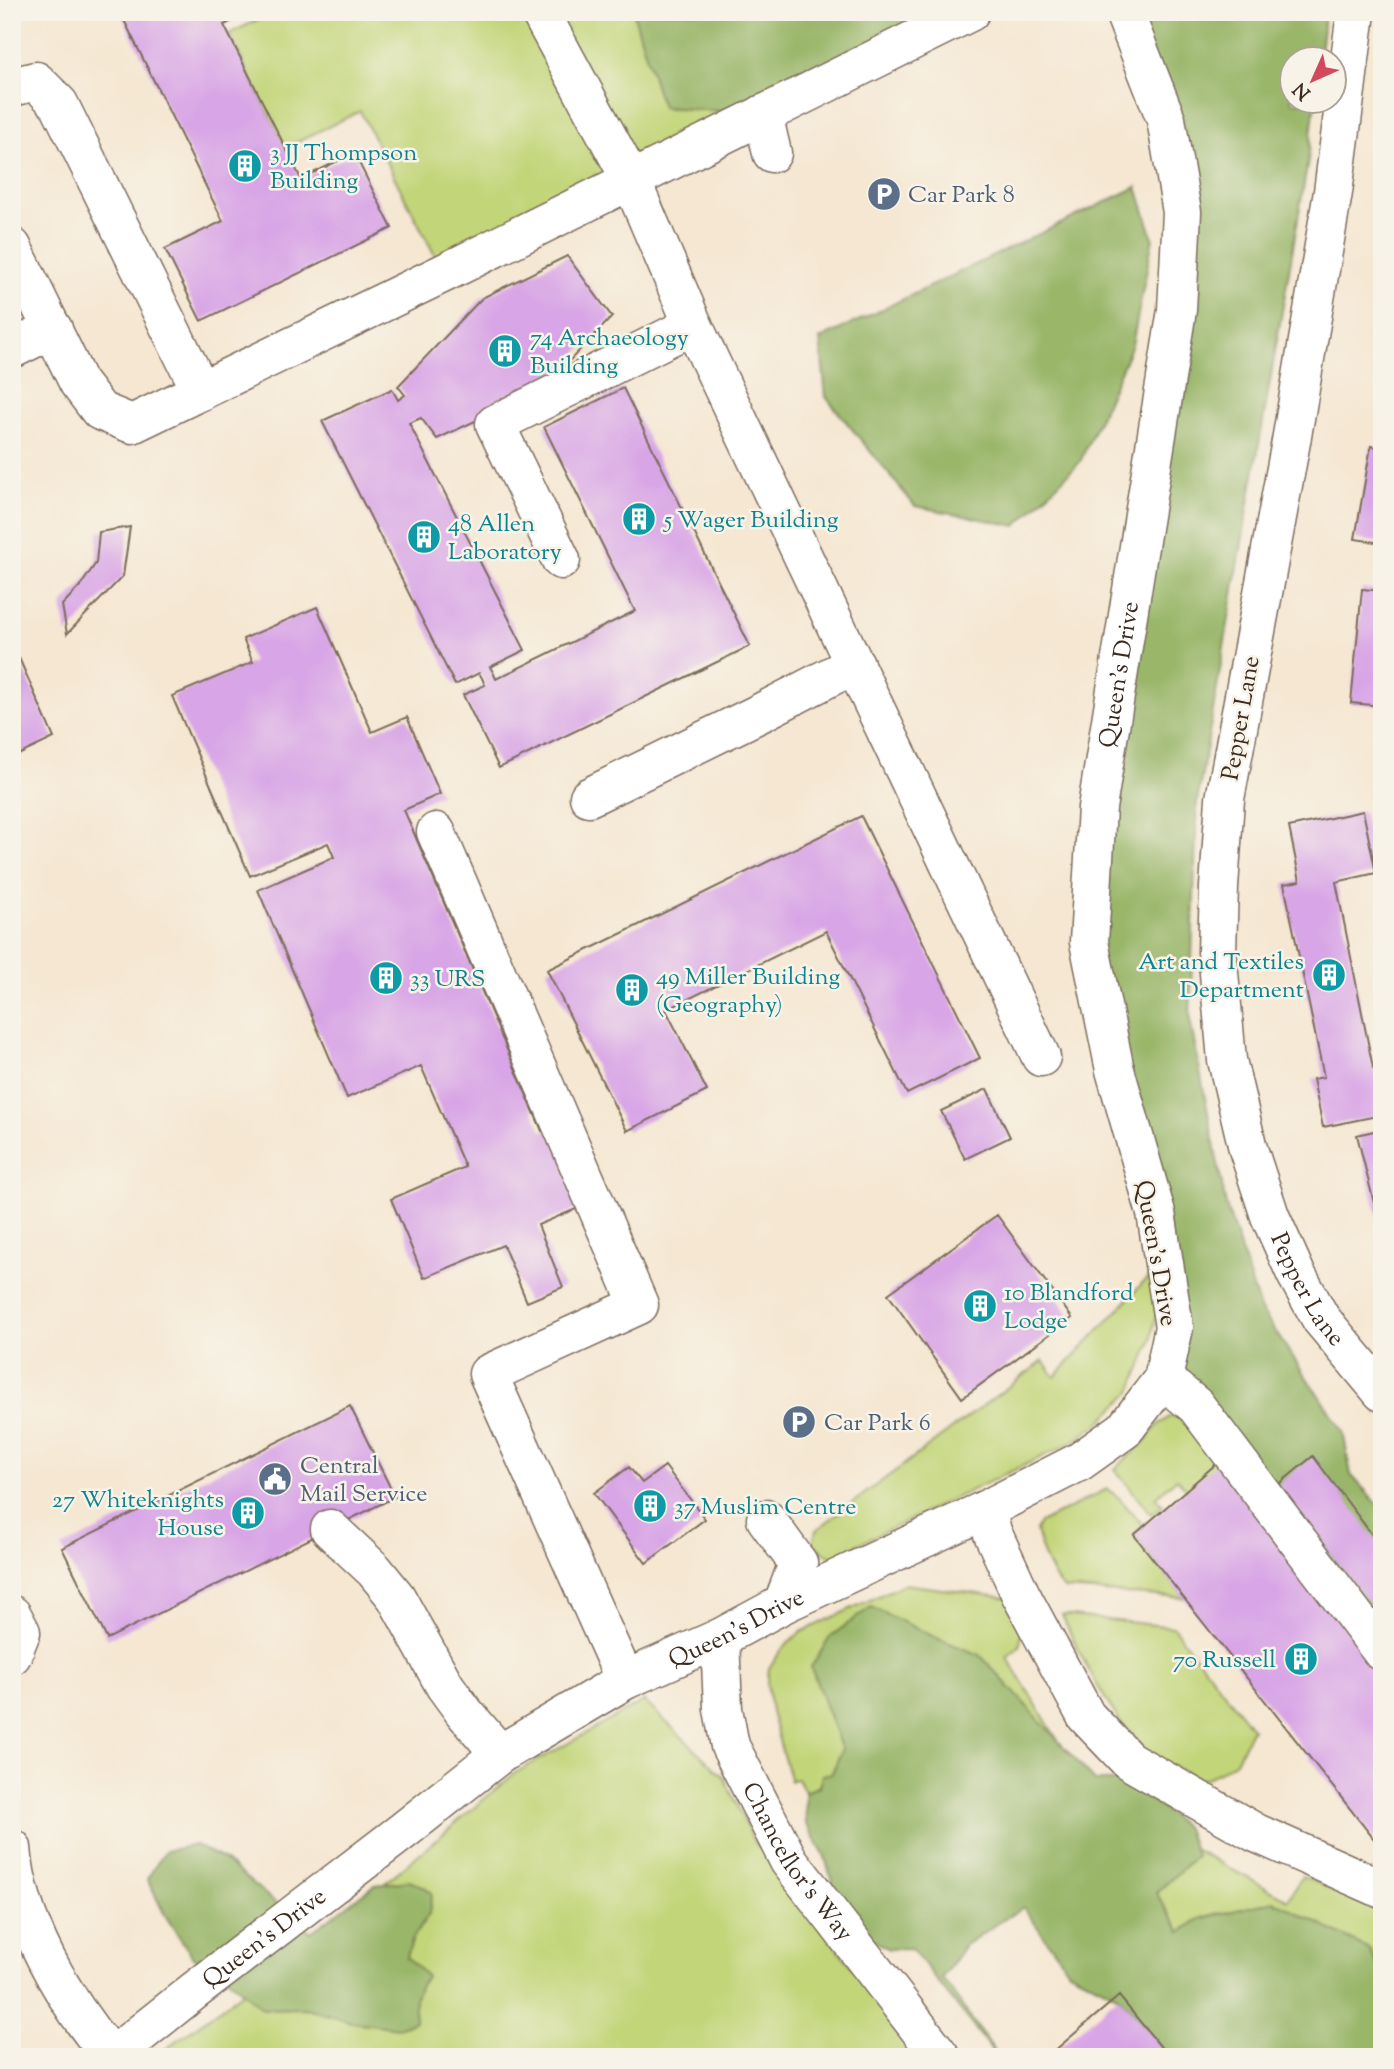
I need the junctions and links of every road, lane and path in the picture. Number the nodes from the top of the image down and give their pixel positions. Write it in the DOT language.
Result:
graph roads {
  1 [pos="540,12"];
  2 [pos="971,12"];
  3 [pos="1124,12"];
  4 [pos="1356,12"];
  5 [pos="12,88"];
  6 [pos="763,114"];
  7 [pos="772,153"];
  8 [pos="631,180"];
  9 [pos="12,247"];
  10 [pos="693,325"];
  11 [pos="53,329"];
  12 [pos="12,349"];
  13 [pos="201,391"];
  14 [pos="561,560"];
  15 [pos="855,664"];
  16 [pos="589,797"];
  17 [pos="436,832"];
  18 [pos="1041,1057"];
  19 [pos="1163,1379"];
  20 [pos="1382,1392"];
  21 [pos="985,1510"];
  22 [pos="766,1518"];
  23 [pos="330,1529"];
  24 [pos="783,1604"];
  25 [pos="12,1615"];
  26 [pos="720,1638"];
  27 [pos="1382,1652"];
  28 [pos="12,1655"];
  29 [pos="625,1679"];
  30 [pos="500,1754"];
  31 [pos="12,1848"];
  32 [pos="1382,1889"];
  33 [pos="111,2057"];
  34 [pos="941,2057"];
  1 -- 8 [label="street"];
  2 -- 6 [label="street"];
  3 -- 19 [label="street, Queen's Drive"];
  4 -- 20 [label="street, Pepper Lane"];
  5 -- 13 [label="street"];
  6 -- 7 [label="street"];
  6 -- 8 [label="street"];
  8 -- 10 [label="street"];
  8 -- 13 [label="street"];
  9 -- 11 [label="street"];
  10 -- 14 [label="street"];
  10 -- 15 [label="street"];
  11 -- 12 [label="street"];
  11 -- 13 [label="street"];
  15 -- 16 [label="street"];
  15 -- 18 [label="street"];
  17 -- 29 [label="street"];
  19 -- 21 [label="street, Queen's Drive"];
  19 -- 27 [label="street"];
  21 -- 24 [label="street, Queen's Drive"];
  21 -- 32 [label="street"];
  22 -- 24 [label="street"];
  23 -- 30 [label="street"];
  24 -- 26 [label="street, Queen's Drive"];
  25 -- 28 [label="street"];
  26 -- 29 [label="street, Queen's Drive"];
  26 -- 34 [label="street, Chancellor's Way"];
  29 -- 30 [label="street, Queen's Drive"];
  30 -- 33 [label="street, Queen's Drive"];
  31 -- 33 [label="street"];
}
